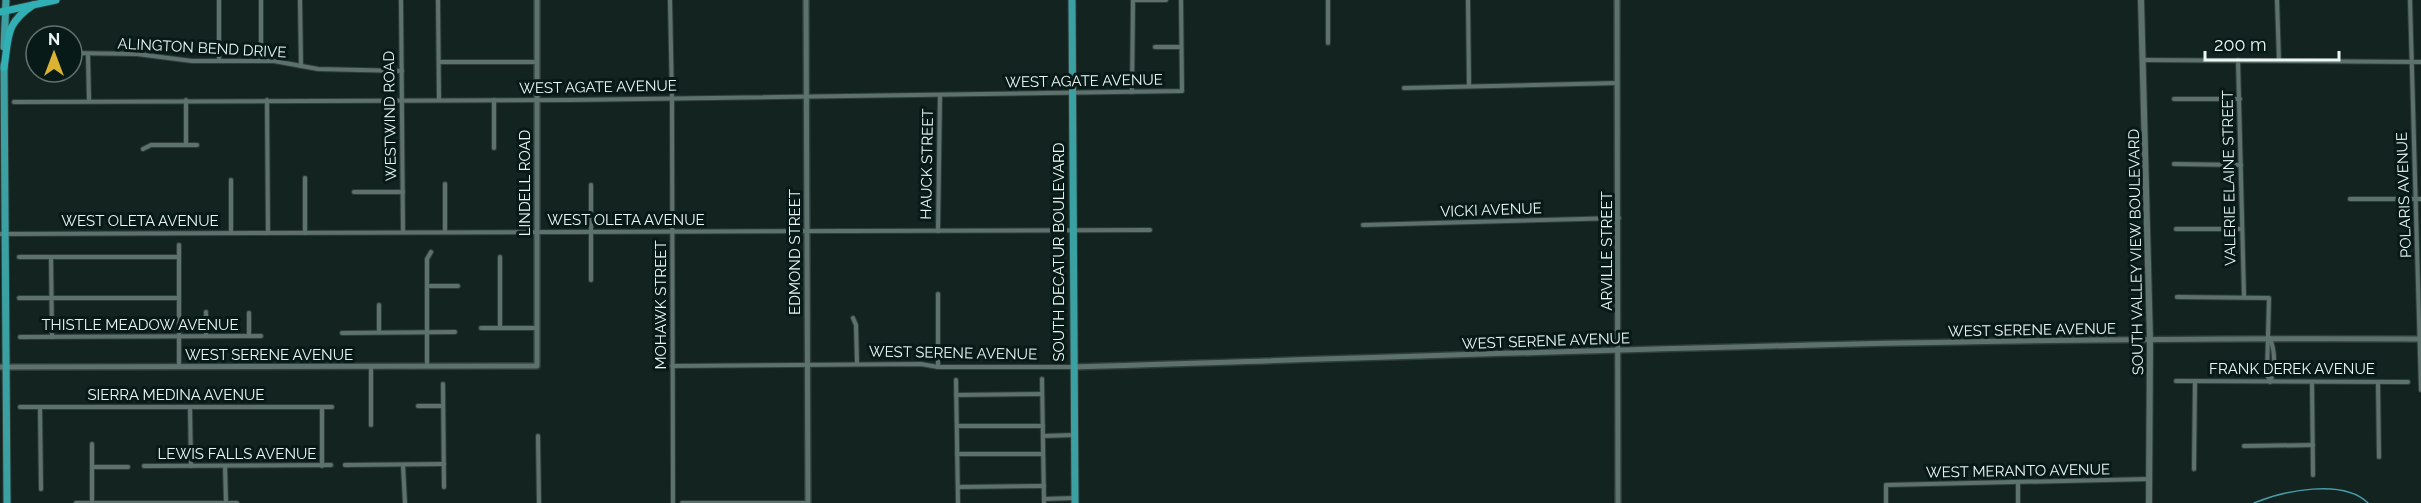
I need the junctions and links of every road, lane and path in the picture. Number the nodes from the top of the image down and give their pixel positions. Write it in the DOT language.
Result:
graph roads {
  1 [pos="56,0"];
  2 [pos="219,0"];
  3 [pos="261,0"];
  4 [pos="300,0"];
  5 [pos="401,0"];
  6 [pos="438,0"];
  7 [pos="537,0"];
  8 [pos="670,0"];
  9 [pos="806,0"];
  10 [pos="1072,0"];
  11 [pos="1133,0"];
  12 [pos="1166,0"];
  13 [pos="1181,0"];
  14 [pos="1328,0"];
  15 [pos="1468,0"];
  16 [pos="1617,0"];
  17 [pos="2141,0"];
  18 [pos="2277,0"];
  19 [pos="2410,0"];
  20 [pos="6,1"];
  21 [pos="33,5"];
  22 [pos="3,11"];
  23 [pos="1328,43"];
  24 [pos="1155,47"];
  25 [pos="1181,47"];
  26 [pos="84,54"];
  27 [pos="88,55"];
  28 [pos="2143,60"];
  29 [pos="2238,60"];
  30 [pos="219,61"];
  31 [pos="261,61"];
  32 [pos="2279,61"];
  33 [pos="2412,61"];
  34 [pos="439,62"];
  35 [pos="537,62"];
  36 [pos="2421,62"];
  37 [pos="300,66"];
  38 [pos="4,68"];
  39 [pos="402,71"];
  40 [pos="1618,83"];
  41 [pos="1469,87"];
  42 [pos="1404,88"];
  43 [pos="1132,92"];
  44 [pos="1072,94"];
  45 [pos="806,96"];
  46 [pos="940,96"];
  47 [pos="672,99"];
  48 [pos="2174,99"];
  49 [pos="2240,99"];
  50 [pos="89,100"];
  51 [pos="186,100"];
  52 [pos="267,100"];
  53 [pos="403,100"];
  54 [pos="439,100"];
  55 [pos="494,100"];
  56 [pos="537,100"];
  57 [pos="14,102"];
  58 [pos="186,145"];
  59 [pos="197,145"];
  60 [pos="494,148"];
  61 [pos="143,149"];
  62 [pos="2174,164"];
  63 [pos="2241,165"];
  64 [pos="305,178"];
  65 [pos="231,180"];
  66 [pos="445,184"];
  67 [pos="591,185"];
  68 [pos="354,192"];
  69 [pos="403,192"];
  70 [pos="2349,199"];
  71 [pos="2418,199"];
  72 [pos="1619,218"];
  73 [pos="1363,225"];
  74 [pos="1072,230"];
  75 [pos="1150,230"];
  76 [pos="2176,230"];
  77 [pos="2242,230"];
  78 [pos="938,231"];
  79 [pos="403,232"];
  80 [pos="445,232"];
  81 [pos="536,232"];
  82 [pos="591,232"];
  83 [pos="807,232"];
  84 [pos="3,233"];
  85 [pos="231,233"];
  86 [pos="268,233"];
  87 [pos="305,233"];
  88 [pos="673,233"];
  89 [pos="179,245"];
  90 [pos="431,252"];
  91 [pos="19,257"];
  92 [pos="51,257"];
  93 [pos="179,257"];
  94 [pos="500,257"];
  95 [pos="591,280"];
  96 [pos="427,286"];
  97 [pos="458,286"];
  98 [pos="938,294"];
  99 [pos="2244,296"];
  100 [pos="2176,297"];
  101 [pos="19,298"];
  102 [pos="52,298"];
  103 [pos="179,298"];
  104 [pos="379,305"];
  105 [pos="206,312"];
  106 [pos="249,313"];
  107 [pos="853,318"];
  108 [pos="481,328"];
  109 [pos="500,328"];
  110 [pos="537,328"];
  111 [pos="379,332"];
  112 [pos="427,332"];
  113 [pos="455,332"];
  114 [pos="342,333"];
  115 [pos="206,336"];
  116 [pos="249,336"];
  117 [pos="261,336"];
  118 [pos="20,337"];
  119 [pos="52,337"];
  120 [pos="179,337"];
  121 [pos="2270,337"];
  122 [pos="2421,339"];
  123 [pos="2150,340"];
  124 [pos="1618,351"];
  125 [pos="857,364"];
  126 [pos="537,366"];
  127 [pos="672,366"];
  128 [pos="808,366"];
  129 [pos="3,367"];
  130 [pos="179,367"];
  131 [pos="427,367"];
  132 [pos="938,367"];
  133 [pos="1073,367"];
  134 [pos="371,368"];
  135 [pos="1042,379"];
  136 [pos="956,380"];
  137 [pos="2176,381"];
  138 [pos="2195,381"];
  139 [pos="2270,382"];
  140 [pos="2312,382"];
  141 [pos="2378,382"];
  142 [pos="2408,382"];
  143 [pos="443,384"];
  144 [pos="2421,390"];
  145 [pos="1042,394"];
  146 [pos="956,395"];
  147 [pos="418,406"];
  148 [pos="443,406"];
  149 [pos="20,407"];
  150 [pos="40,407"];
  151 [pos="190,407"];
  152 [pos="322,407"];
  153 [pos="332,407"];
  154 [pos="371,425"];
  155 [pos="957,426"];
  156 [pos="1043,426"];
  157 [pos="1074,435"];
  158 [pos="538,436"];
  159 [pos="1043,436"];
  160 [pos="92,444"];
  161 [pos="2313,445"];
  162 [pos="2244,446"];
  163 [pos="957,454"];
  164 [pos="1043,454"];
  165 [pos="2379,457"];
  166 [pos="331,465"];
  167 [pos="345,465"];
  168 [pos="404,465"];
  169 [pos="444,465"];
  170 [pos="144,466"];
  171 [pos="191,466"];
  172 [pos="225,466"];
  173 [pos="322,466"];
  174 [pos="92,467"];
  175 [pos="128,467"];
  176 [pos="2194,469"];
  177 [pos="2313,475"];
  178 [pos="2151,479"];
  179 [pos="2018,483"];
  180 [pos="1044,486"];
  181 [pos="444,487"];
  182 [pos="957,487"];
  183 [pos="41,489"];
  184 [pos="1044,501"];
  185 [pos="1075,501"];
  186 [pos="7,503"];
  187 [pos="76,503"];
  188 [pos="92,503"];
  189 [pos="226,503"];
  190 [pos="237,503"];
  191 [pos="405,503"];
  192 [pos="538,503"];
  193 [pos="673,503"];
  194 [pos="682,503"];
  195 [pos="808,503"];
  196 [pos="958,503"];
  197 [pos="1618,503"];
  198 [pos="1886,503"];
  199 [pos="2018,503"];
  200 [pos="2150,503"];
  1 -- 21 [label="highway"];
  2 -- 30 [label="street"];
  3 -- 31 [label="street"];
  4 -- 37 [label="street"];
  5 -- 39 [label="street, WESTWIND ROAD"];
  6 -- 34 [label="street"];
  7 -- 35 [label="street, LINDELL ROAD"];
  8 -- 47 [label="street, MOHAWK STREET"];
  9 -- 45 [label="street, EDMOND STREET"];
  10 -- 44 [label="main road, SOUTH DECATUR BOULEVARD"];
  11 -- 12 [label="street"];
  11 -- 43 [label="street"];
  13 -- 25 [label="street"];
  14 -- 23 [label="street"];
  15 -- 41 [label="street"];
  16 -- 40 [label="street, ARVILLE STREET"];
  17 -- 28 [label="main road, SOUTH VALLEY VIEW BOULEVARD"];
  18 -- 32 [label="street"];
  19 -- 33 [label="street, POLARIS AVENUE"];
  20 -- 22 [label="main road"];
  21 -- 22 [label="highway"];
  21 -- 38 [label="highway"];
  22 -- 38 [label="main road"];
  24 -- 25 [label="street"];
  25 -- 43 [label="street, WEST AGATE AVENUE"];
  26 -- 27 [label="street, ALINGTON BEND DRIVE"];
  27 -- 30 [label="street, ALINGTON BEND DRIVE"];
  27 -- 50 [label="street"];
  28 -- 29 [label="street"];
  28 -- 123 [label="main road, SOUTH VALLEY VIEW BOULEVARD"];
  29 -- 32 [label="street"];
  29 -- 49 [label="street, VALERIE ELAINE STREET"];
  30 -- 31 [label="street, ALINGTON BEND DRIVE"];
  31 -- 37 [label="street, ALINGTON BEND DRIVE"];
  32 -- 33 [label="street"];
  33 -- 36 [label="street"];
  33 -- 71 [label="street, POLARIS AVENUE"];
  34 -- 35 [label="street"];
  34 -- 54 [label="street"];
  35 -- 56 [label="street, LINDELL ROAD"];
  37 -- 39 [label="street, ALINGTON BEND DRIVE"];
  38 -- 84 [label="main road"];
  39 -- 53 [label="street, WESTWIND ROAD"];
  40 -- 41 [label="street"];
  40 -- 72 [label="street, ARVILLE STREET"];
  41 -- 42 [label="street"];
  43 -- 44 [label="street, WEST AGATE AVENUE"];
  44 -- 46 [label="street, WEST AGATE AVENUE"];
  44 -- 74 [label="main road, SOUTH DECATUR BOULEVARD"];
  45 -- 46 [label="street, WEST AGATE AVENUE"];
  45 -- 47 [label="street, WEST AGATE AVENUE"];
  45 -- 83 [label="street, EDMOND STREET"];
  46 -- 78 [label="street, HAUCK STREET"];
  47 -- 56 [label="street, WEST AGATE AVENUE"];
  47 -- 88 [label="street, MOHAWK STREET"];
  48 -- 49 [label="street"];
  49 -- 63 [label="street, VALERIE ELAINE STREET"];
  50 -- 51 [label="street, WEST AGATE AVENUE"];
  50 -- 57 [label="street, WEST AGATE AVENUE"];
  51 -- 52 [label="street, WEST AGATE AVENUE"];
  51 -- 58 [label="street"];
  52 -- 53 [label="street, WEST AGATE AVENUE"];
  52 -- 86 [label="street"];
  53 -- 54 [label="street, WEST AGATE AVENUE"];
  53 -- 69 [label="street, WESTWIND ROAD"];
  54 -- 55 [label="street, WEST AGATE AVENUE"];
  55 -- 56 [label="street, WEST AGATE AVENUE"];
  55 -- 60 [label="street"];
  56 -- 81 [label="street, LINDELL ROAD"];
  58 -- 59 [label="street"];
  58 -- 61 [label="street"];
  62 -- 63 [label="street"];
  63 -- 77 [label="street, VALERIE ELAINE STREET"];
  64 -- 87 [label="street"];
  65 -- 85 [label="street"];
  66 -- 80 [label="street"];
  67 -- 82 [label="street"];
  68 -- 69 [label="street"];
  69 -- 79 [label="street, WESTWIND ROAD"];
  70 -- 71 [label="street"];
  71 -- 122 [label="street, POLARIS AVENUE"];
  72 -- 73 [label="street, VICKI AVENUE"];
  72 -- 124 [label="street, ARVILLE STREET"];
  74 -- 75 [label="street"];
  74 -- 78 [label="street, WEST OLETA AVENUE"];
  74 -- 133 [label="main road, SOUTH DECATUR BOULEVARD"];
  76 -- 77 [label="street"];
  77 -- 99 [label="street, VALERIE ELAINE STREET"];
  78 -- 83 [label="street, WEST OLETA AVENUE"];
  79 -- 80 [label="street, WEST OLETA AVENUE"];
  79 -- 87 [label="street, WEST OLETA AVENUE"];
  80 -- 81 [label="street, WEST OLETA AVENUE"];
  81 -- 82 [label="street, WEST OLETA AVENUE"];
  81 -- 110 [label="street, LINDELL ROAD"];
  82 -- 88 [label="street, WEST OLETA AVENUE"];
  82 -- 95 [label="street"];
  83 -- 88 [label="street, WEST OLETA AVENUE"];
  83 -- 128 [label="street, EDMOND STREET"];
  84 -- 85 [label="street, WEST OLETA AVENUE"];
  84 -- 129 [label="main road"];
  85 -- 86 [label="street, WEST OLETA AVENUE"];
  86 -- 87 [label="street, WEST OLETA AVENUE"];
  88 -- 127 [label="street, MOHAWK STREET"];
  89 -- 93 [label="street"];
  90 -- 96 [label="street"];
  91 -- 92 [label="street"];
  92 -- 93 [label="street"];
  92 -- 102 [label="street"];
  93 -- 103 [label="street"];
  94 -- 109 [label="street"];
  96 -- 97 [label="street"];
  96 -- 112 [label="street"];
  98 -- 132 [label="street"];
  99 -- 100 [label="street"];
  99 -- 121 [label="street"];
  101 -- 102 [label="street"];
  102 -- 103 [label="street"];
  102 -- 119 [label="street"];
  103 -- 120 [label="street"];
  104 -- 111 [label="street"];
  105 -- 115 [label="street"];
  106 -- 116 [label="street"];
  107 -- 125 [label="street"];
  108 -- 109 [label="street"];
  109 -- 110 [label="street"];
  110 -- 126 [label="street, LINDELL ROAD"];
  111 -- 112 [label="street"];
  111 -- 114 [label="street"];
  112 -- 113 [label="street"];
  112 -- 131 [label="street"];
  115 -- 116 [label="street, THISTLE MEADOW AVENUE"];
  115 -- 120 [label="street, THISTLE MEADOW AVENUE"];
  116 -- 117 [label="street, THISTLE MEADOW AVENUE"];
  118 -- 119 [label="street, THISTLE MEADOW AVENUE"];
  119 -- 120 [label="street, THISTLE MEADOW AVENUE"];
  120 -- 130 [label="street"];
  121 -- 122 [label="street, WEST SERENE AVENUE"];
  121 -- 123 [label="street, WEST SERENE AVENUE"];
  121 -- 139 [label="street"];
  122 -- 144 [label="street, POLARIS AVENUE"];
  123 -- 124 [label="street, WEST SERENE AVENUE"];
  123 -- 178 [label="main road, SOUTH VALLEY VIEW BOULEVARD"];
  124 -- 133 [label="street, WEST SERENE AVENUE"];
  124 -- 197 [label="street, ARVILLE STREET"];
  125 -- 128 [label="street, WEST SERENE AVENUE"];
  125 -- 132 [label="street, WEST SERENE AVENUE"];
  126 -- 131 [label="street, WEST SERENE AVENUE"];
  127 -- 128 [label="street, WEST SERENE AVENUE"];
  127 -- 193 [label="street, MOHAWK STREET"];
  128 -- 195 [label="street, EDMOND STREET"];
  129 -- 130 [label="street, WEST SERENE AVENUE"];
  129 -- 186 [label="main road"];
  130 -- 134 [label="street, WEST SERENE AVENUE"];
  131 -- 134 [label="street, WEST SERENE AVENUE"];
  132 -- 133 [label="street, WEST SERENE AVENUE"];
  133 -- 157 [label="main road, SOUTH DECATUR BOULEVARD"];
  134 -- 154 [label="street"];
  135 -- 145 [label="street"];
  136 -- 146 [label="street"];
  137 -- 138 [label="street, FRANK DEREK AVENUE"];
  138 -- 139 [label="street, FRANK DEREK AVENUE"];
  138 -- 176 [label="street"];
  139 -- 140 [label="street, FRANK DEREK AVENUE"];
  140 -- 141 [label="street, FRANK DEREK AVENUE"];
  140 -- 161 [label="street"];
  141 -- 142 [label="street, FRANK DEREK AVENUE"];
  141 -- 165 [label="street"];
  143 -- 148 [label="street"];
  145 -- 146 [label="street"];
  145 -- 156 [label="street"];
  146 -- 155 [label="street"];
  147 -- 148 [label="street"];
  148 -- 169 [label="street"];
  149 -- 150 [label="street, SIERRA MEDINA AVENUE"];
  150 -- 151 [label="street, SIERRA MEDINA AVENUE"];
  150 -- 183 [label="street"];
  151 -- 152 [label="street, SIERRA MEDINA AVENUE"];
  151 -- 171 [label="street"];
  152 -- 153 [label="street, SIERRA MEDINA AVENUE"];
  152 -- 173 [label="street"];
  155 -- 156 [label="street"];
  155 -- 163 [label="street"];
  156 -- 159 [label="street"];
  157 -- 159 [label="street"];
  157 -- 185 [label="main road, SOUTH DECATUR BOULEVARD"];
  158 -- 192 [label="street"];
  159 -- 164 [label="street"];
  160 -- 174 [label="street"];
  161 -- 162 [label="street"];
  161 -- 177 [label="street"];
  163 -- 164 [label="street"];
  163 -- 182 [label="street"];
  164 -- 180 [label="street"];
  166 -- 173 [label="street, LEWIS FALLS AVENUE"];
  167 -- 168 [label="street"];
  168 -- 169 [label="street"];
  168 -- 191 [label="street"];
  169 -- 181 [label="street"];
  170 -- 171 [label="street, LEWIS FALLS AVENUE"];
  171 -- 172 [label="street, LEWIS FALLS AVENUE"];
  172 -- 173 [label="street, LEWIS FALLS AVENUE"];
  172 -- 189 [label="street"];
  174 -- 175 [label="street"];
  174 -- 188 [label="street"];
  178 -- 179 [label="street, WEST MERANTO AVENUE"];
  178 -- 200 [label="main road, SOUTH VALLEY VIEW BOULEVARD"];
  179 -- 198 [label="street, WEST MERANTO AVENUE"];
  179 -- 199 [label="street"];
  180 -- 182 [label="street"];
  180 -- 184 [label="street"];
  182 -- 196 [label="street"];
  184 -- 185 [label="street"];
  187 -- 188 [label="street"];
  188 -- 189 [label="street"];
  189 -- 190 [label="street"];
  194 -- 195 [label="street"];
}
